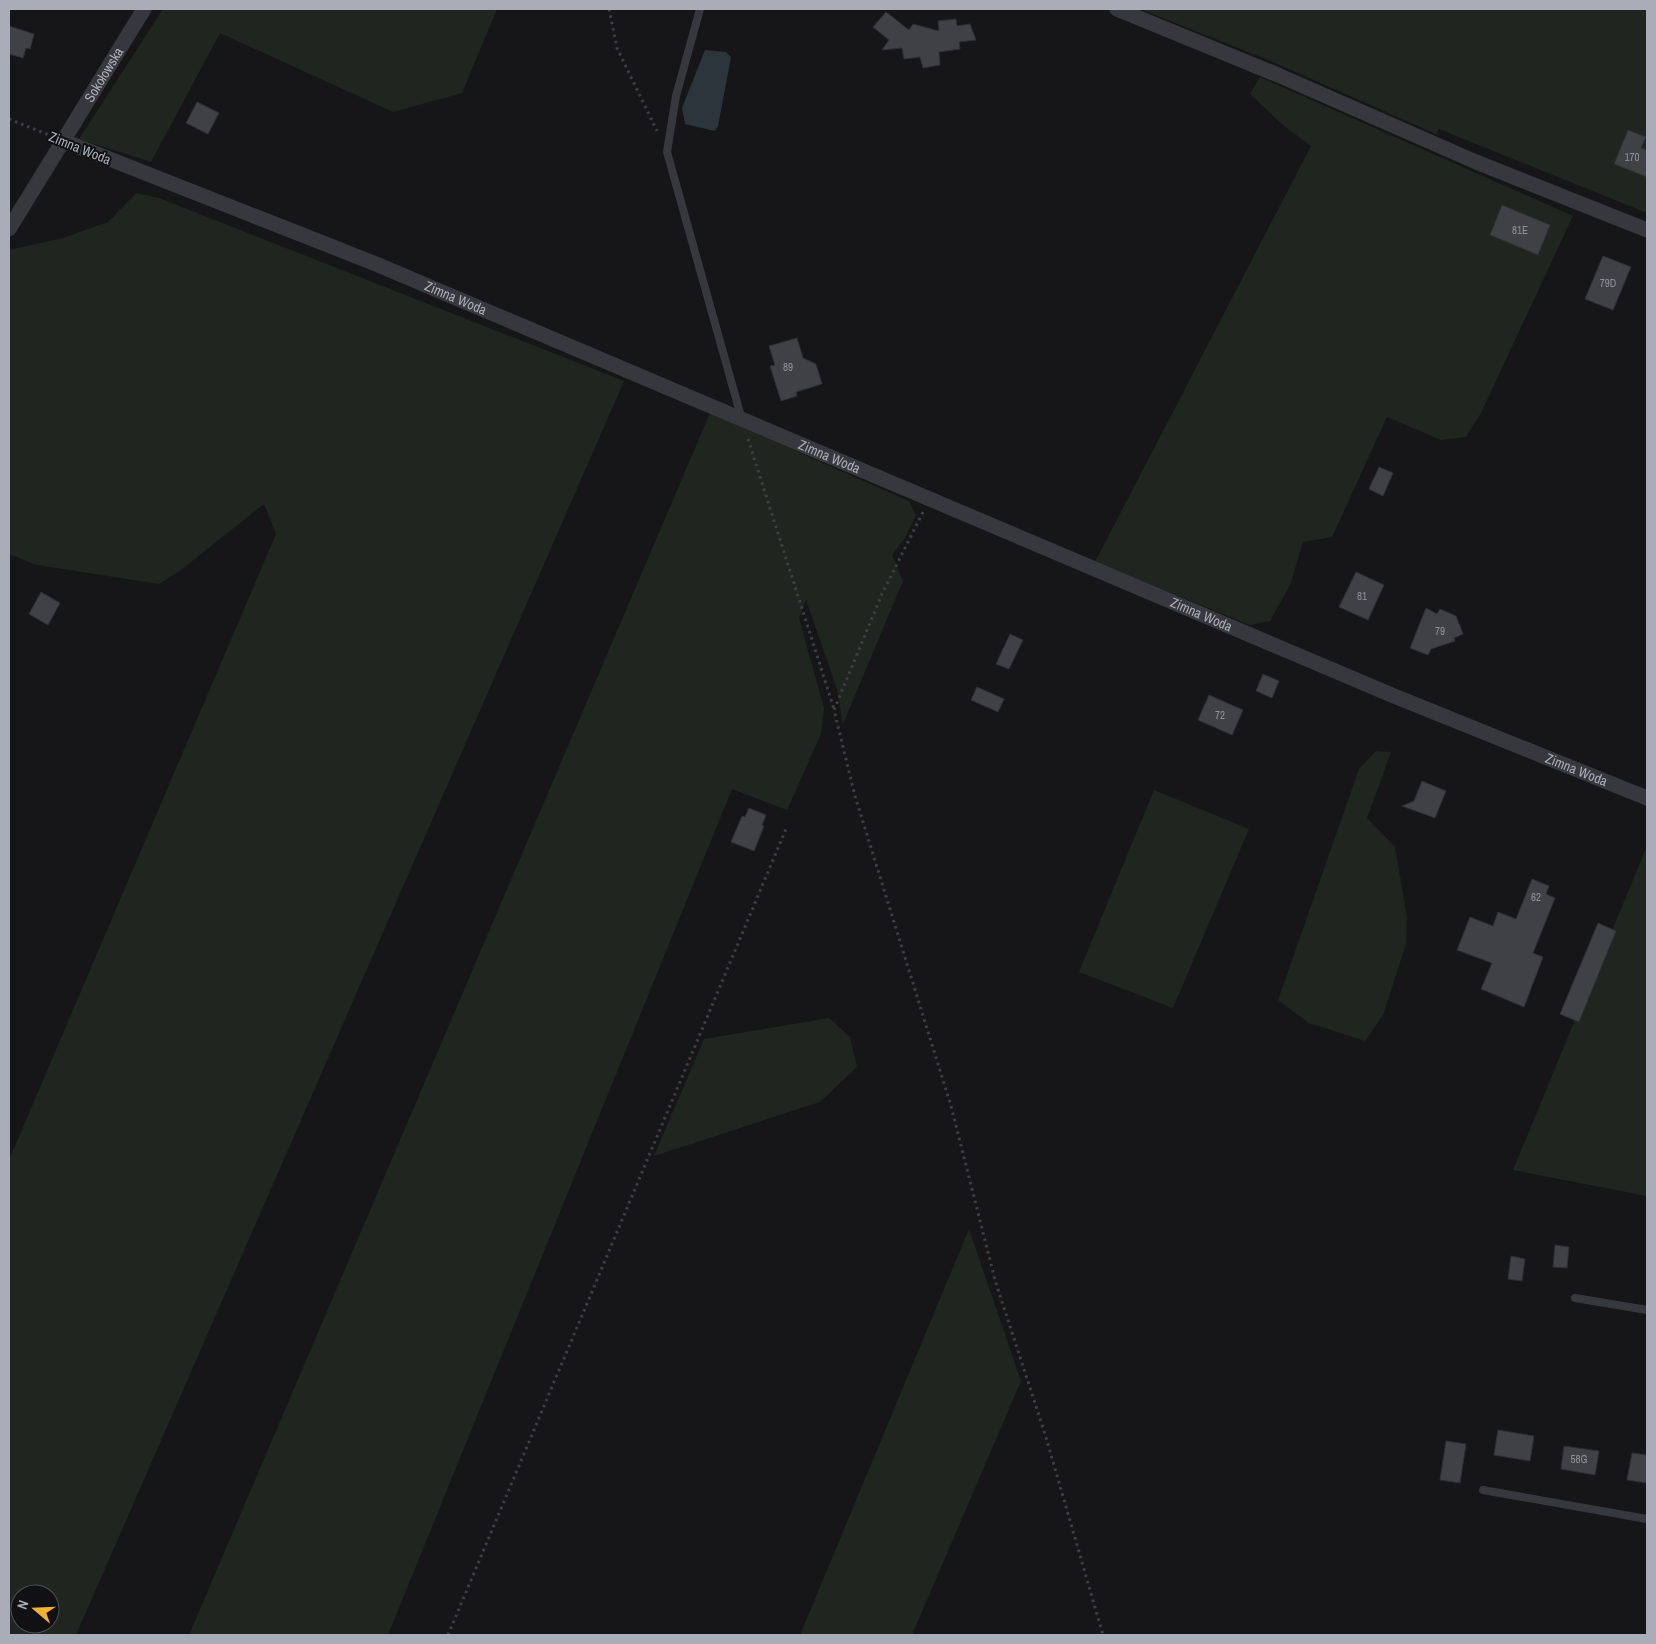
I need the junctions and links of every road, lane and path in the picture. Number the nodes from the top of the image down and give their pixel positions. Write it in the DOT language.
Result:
graph roads {
  1 [pos="144,9"];
  2 [pos="609,9"];
  3 [pos="700,9"];
  4 [pos="1117,9"];
  5 [pos="9,119"];
  6 [pos="64,141"];
  7 [pos="667,152"];
  8 [pos="9,229"];
  9 [pos="1647,230"];
  10 [pos="742,420"];
  11 [pos="929,500"];
  12 [pos="834,710"];
  13 [pos="1647,798"];
  14 [pos="786,829"];
  15 [pos="1575,1298"];
  16 [pos="1647,1310"];
  17 [pos="1483,1490"];
  18 [pos="1647,1519"];
  19 [pos="448,1635"];
  20 [pos="1103,1635"];
  1 -- 6 [label="street, Sokołowska"];
  2 -- 7 [label="path"];
  3 -- 7 [label="lane"];
  4 -- 9 [label="street"];
  5 -- 6 [label="path, Zimna Woda"];
  6 -- 8 [label="street, Sokołowska"];
  6 -- 10 [label="street, Zimna Woda"];
  7 -- 10 [label="lane"];
  10 -- 11 [label="street, Zimna Woda"];
  10 -- 12 [label="path"];
  11 -- 12 [label="path"];
  11 -- 13 [label="street, Zimna Woda"];
  12 -- 20 [label="path"];
  14 -- 19 [label="path"];
  15 -- 16 [label="lane"];
  17 -- 18 [label="lane"];
}
